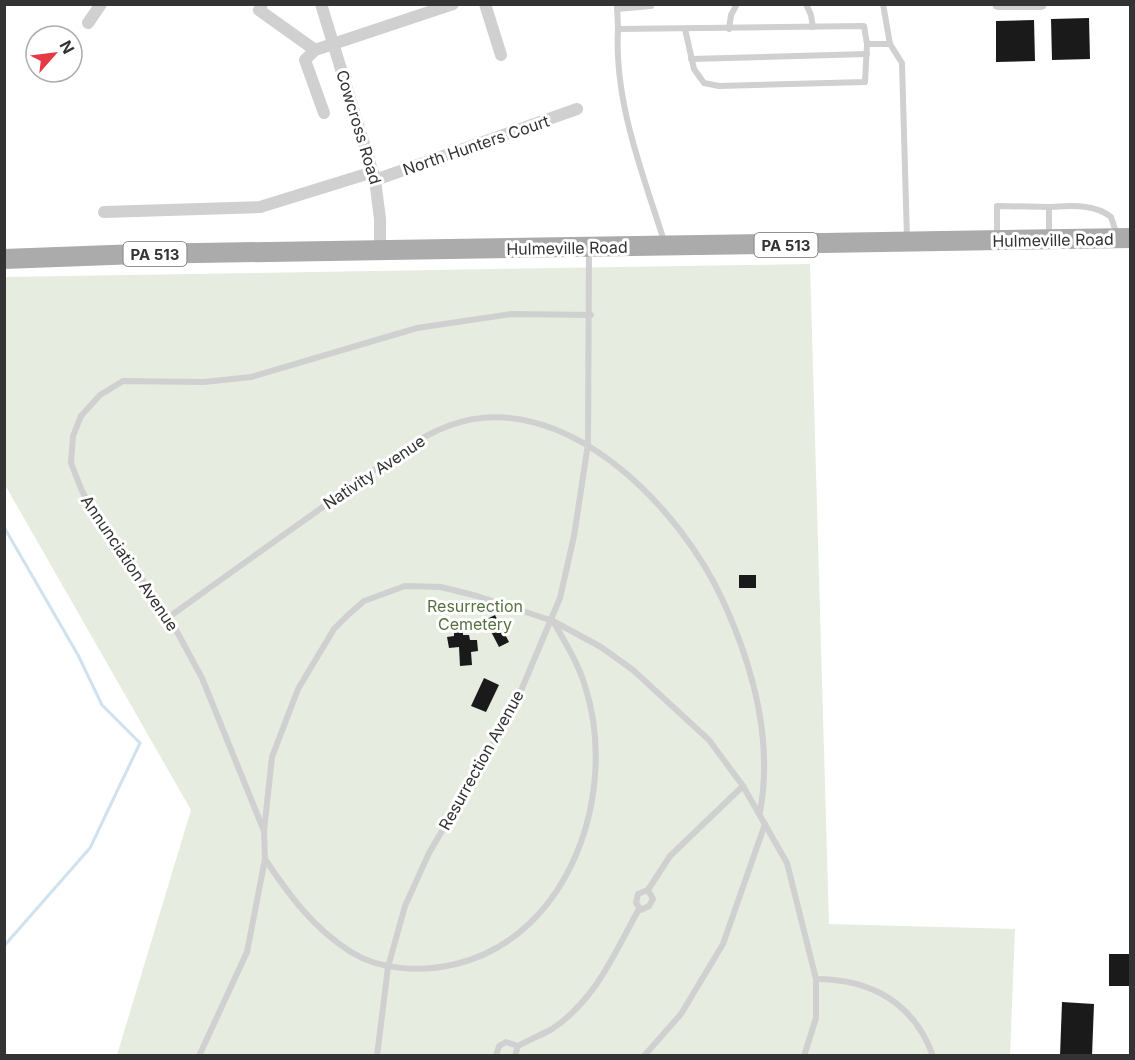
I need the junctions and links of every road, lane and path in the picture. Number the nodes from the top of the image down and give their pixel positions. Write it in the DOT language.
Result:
graph roads {
  1 [pos="101,4"];
  2 [pos="262,4"];
  3 [pos="321,4"];
  4 [pos="453,4"];
  5 [pos="485,4"];
  6 [pos="737,4"];
  7 [pos="806,4"];
  8 [pos="883,4"];
  9 [pos="998,4"];
  10 [pos="1041,4"];
  11 [pos="651,6"];
  12 [pos="617,7"];
  13 [pos="88,23"];
  14 [pos="813,27"];
  15 [pos="729,28"];
  16 [pos="618,29"];
  17 [pos="685,29"];
  18 [pos="333,44"];
  19 [pos="867,44"];
  20 [pos="890,44"];
  21 [pos="315,50"];
  22 [pos="867,54"];
  23 [pos="501,55"];
  24 [pos="691,59"];
  25 [pos="577,110"];
  26 [pos="324,113"];
  27 [pos="374,176"];
  28 [pos="1049,207"];
  29 [pos="104,212"];
  30 [pos="1125,238"];
  31 [pos="1049,240"];
  32 [pos="997,241"];
  33 [pos="908,242"];
  34 [pos="666,247"];
  35 [pos="589,248"];
  36 [pos="380,252"];
  37 [pos="4,259"];
  38 [pos="591,315"];
  39 [pos="588,444"];
  40 [pos="169,617"];
  41 [pos="552,621"];
  42 [pos="743,786"];
  43 [pos="760,813"];
  44 [pos="765,824"];
  45 [pos="264,831"];
  46 [pos="265,859"];
  47 [pos="648,890"];
  48 [pos="639,909"];
  49 [pos="388,967"];
  50 [pos="816,980"];
  51 [pos="518,1046"];
  52 [pos="495,1055"];
  53 [pos="198,1056"];
  54 [pos="377,1056"];
  55 [pos="515,1056"];
  56 [pos="644,1056"];
  57 [pos="804,1056"];
  58 [pos="933,1056"];
  1 -- 13 [label="street"];
  2 -- 21 [label="street"];
  3 -- 18 [label="street, Cowcross Road"];
  4 -- 18 [label="street"];
  5 -- 23 [label="street"];
  6 -- 15 [label="lane"];
  7 -- 14 [label="lane"];
  8 -- 20 [label="lane"];
  9 -- 10 [label="street"];
  11 -- 12 [label="lane"];
  12 -- 16 [label="lane"];
  14 -- 15 [label="lane"];
  14 -- 19 [label="lane"];
  15 -- 17 [label="lane"];
  16 -- 17 [label="lane"];
  16 -- 34 [label="lane"];
  17 -- 24 [label="lane"];
  18 -- 21 [label="street"];
  18 -- 27 [label="street, Cowcross Road"];
  19 -- 20 [label="lane"];
  19 -- 22 [label="lane"];
  20 -- 33 [label="lane"];
  21 -- 26 [label="street"];
  22 -- 24 [label="lane"];
  22 -- 24 [label="lane"];
  25 -- 27 [label="street, North Hunters Court"];
  27 -- 29 [label="street, North Hunters Court"];
  27 -- 36 [label="street, Cowcross Road"];
  28 -- 30 [label="lane"];
  28 -- 31 [label="lane"];
  28 -- 32 [label="lane"];
  30 -- 31 [label="main road, Hulmeville Road / PA 513"];
  31 -- 32 [label="main road, Hulmeville Road / PA 513"];
  32 -- 33 [label="main road, Hulmeville Road / PA 513"];
  33 -- 34 [label="main road, Hulmeville Road / PA 513"];
  34 -- 35 [label="main road, Hulmeville Road / PA 513"];
  35 -- 36 [label="main road, Hulmeville Road / PA 513"];
  35 -- 38 [label="lane, Resurrection Avenue"];
  36 -- 37 [label="main road, Hulmeville Road / PA 513"];
  38 -- 39 [label="lane, Resurrection Avenue"];
  38 -- 40 [label="lane, Annunciation Avenue"];
  39 -- 40 [label="lane, Nativity Avenue"];
  39 -- 41 [label="lane, Resurrection Avenue"];
  39 -- 43 [label="lane, Nativity Avenue"];
  40 -- 45 [label="lane, Annunciation Avenue"];
  41 -- 42 [label="lane"];
  41 -- 45 [label="lane"];
  41 -- 49 [label="lane, Resurrection Avenue"];
  41 -- 49 [label="lane"];
  42 -- 43 [label="lane"];
  42 -- 47 [label="lane"];
  43 -- 44 [label="lane"];
  44 -- 50 [label="lane"];
  44 -- 56 [label="lane"];
  45 -- 46 [label="lane"];
  46 -- 49 [label="lane"];
  46 -- 53 [label="lane"];
  47 -- 48 [label="lane"];
  47 -- 48 [label="lane"];
  48 -- 51 [label="lane"];
  49 -- 54 [label="lane, Resurrection Avenue"];
  50 -- 57 [label="lane"];
  50 -- 58 [label="lane"];
  51 -- 52 [label="lane"];
  51 -- 55 [label="lane"];
}
